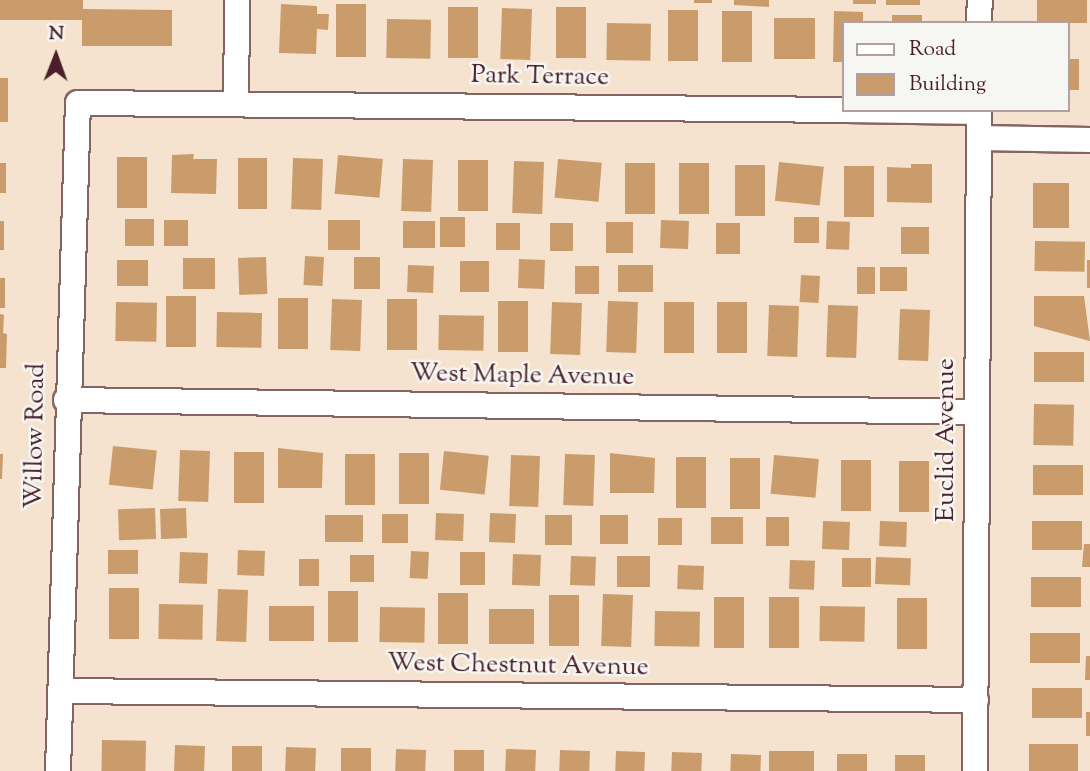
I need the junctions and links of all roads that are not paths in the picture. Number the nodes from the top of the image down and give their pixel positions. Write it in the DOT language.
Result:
graph roads {
  1 [pos="237,0"];
  2 [pos="980,0"];
  3 [pos="979,21"];
  4 [pos="78,103"];
  5 [pos="236,104"];
  6 [pos="842,110"];
  7 [pos="979,112"];
  8 [pos="979,138"];
  9 [pos="1090,140"];
  10 [pos="66,400"];
  11 [pos="977,412"];
  12 [pos="61,691"];
  13 [pos="976,700"];
  14 [pos="58,771"];
  15 [pos="975,771"];
  1 -- 5 [label="street"];
  2 -- 3 [label="street"];
  4 -- 5 [label="street, Park Terrace"];
  4 -- 10 [label="street, Willow Road"];
  5 -- 6 [label="street, Park Terrace"];
  7 -- 8 [label="street, Euclid Avenue"];
  8 -- 9 [label="street"];
  8 -- 11 [label="street, Euclid Avenue"];
  10 -- 11 [label="street, West Maple Avenue"];
  10 -- 12 [label="street, Willow Road"];
  11 -- 13 [label="street, Euclid Avenue"];
  12 -- 13 [label="street, West Chestnut Avenue"];
  12 -- 14 [label="street, Willow Road"];
  13 -- 15 [label="street, Euclid Avenue"];
}
